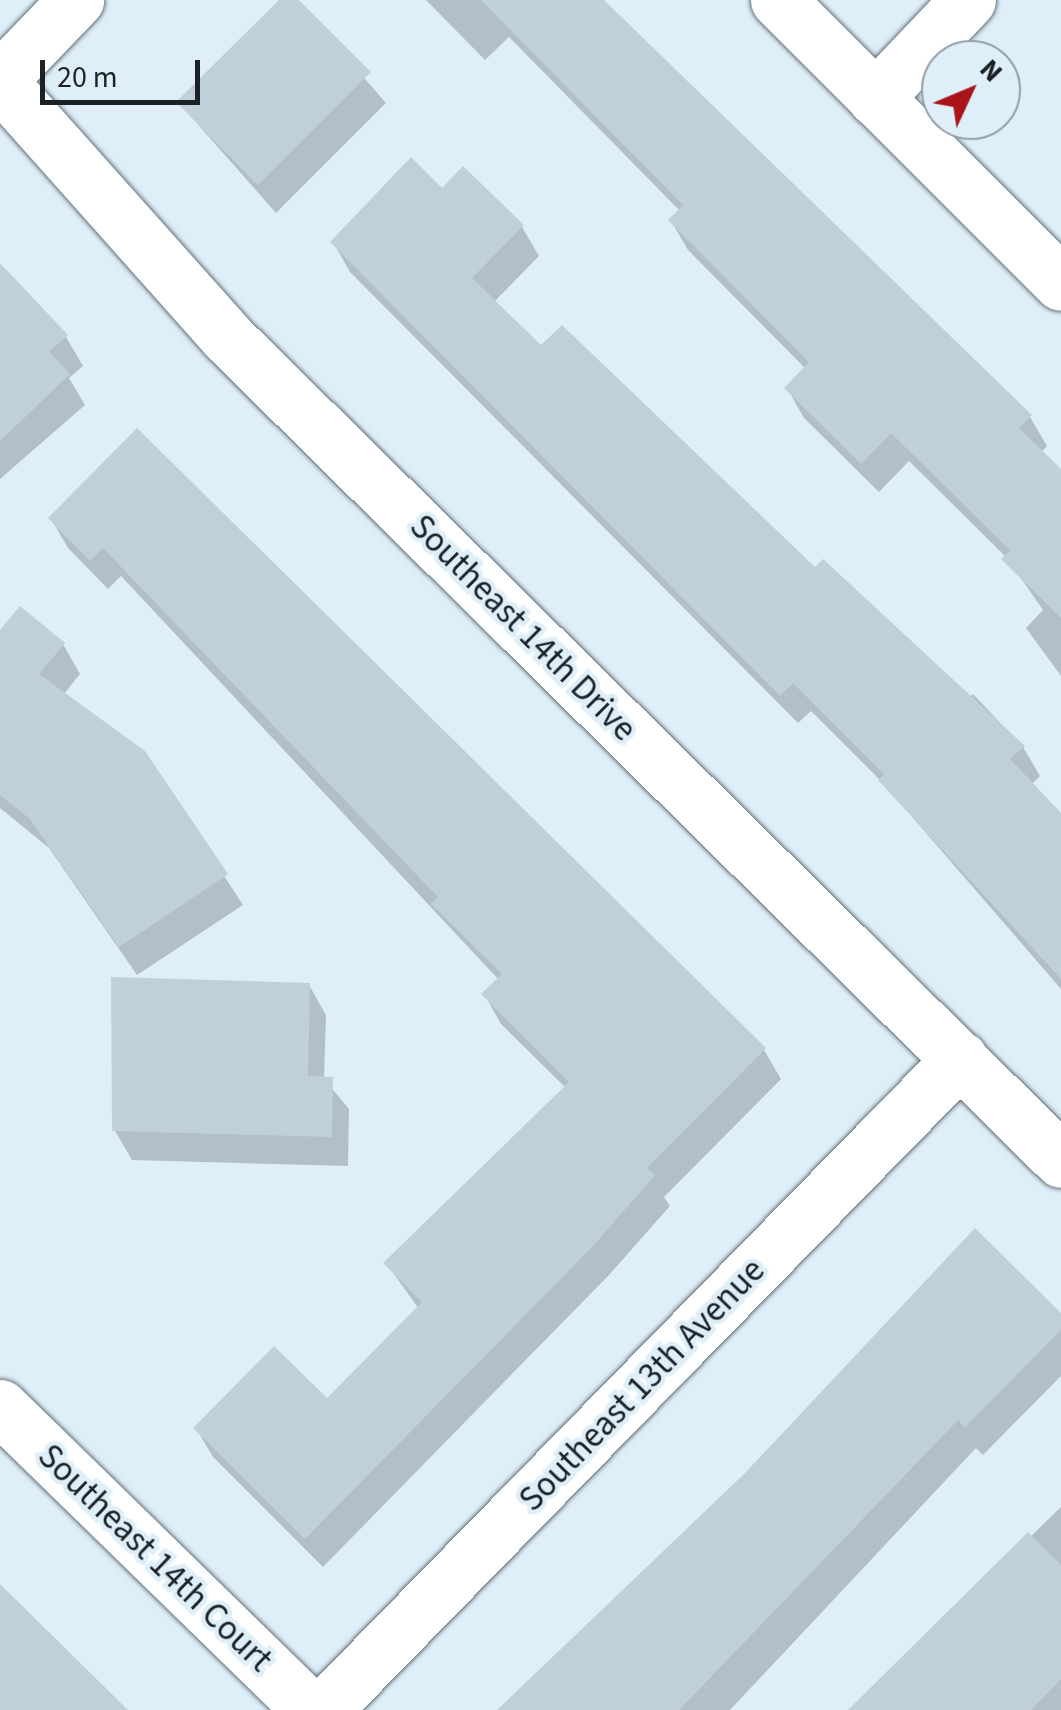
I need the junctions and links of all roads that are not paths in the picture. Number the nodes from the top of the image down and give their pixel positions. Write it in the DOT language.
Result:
graph roads {
  1 [pos="76,0"];
  2 [pos="778,0"];
  3 [pos="968,0"];
  4 [pos="0,80"];
  5 [pos="875,98"];
  6 [pos="1061,283"];
  7 [pos="960,1059"];
  8 [pos="1061,1160"];
  9 [pos="0,1407"];
  10 [pos="310,1710"];
  11 [pos="323,1710"];
  1 -- 4 [label="street"];
  2 -- 5 [label="street"];
  3 -- 5 [label="street"];
  4 -- 7 [label="street, Southeast 14th Drive"];
  5 -- 6 [label="street"];
  7 -- 8 [label="street, Southeast 14th Drive"];
  7 -- 11 [label="street, Southeast 13th Avenue"];
  9 -- 10 [label="street, Southeast 14th Court"];
}
